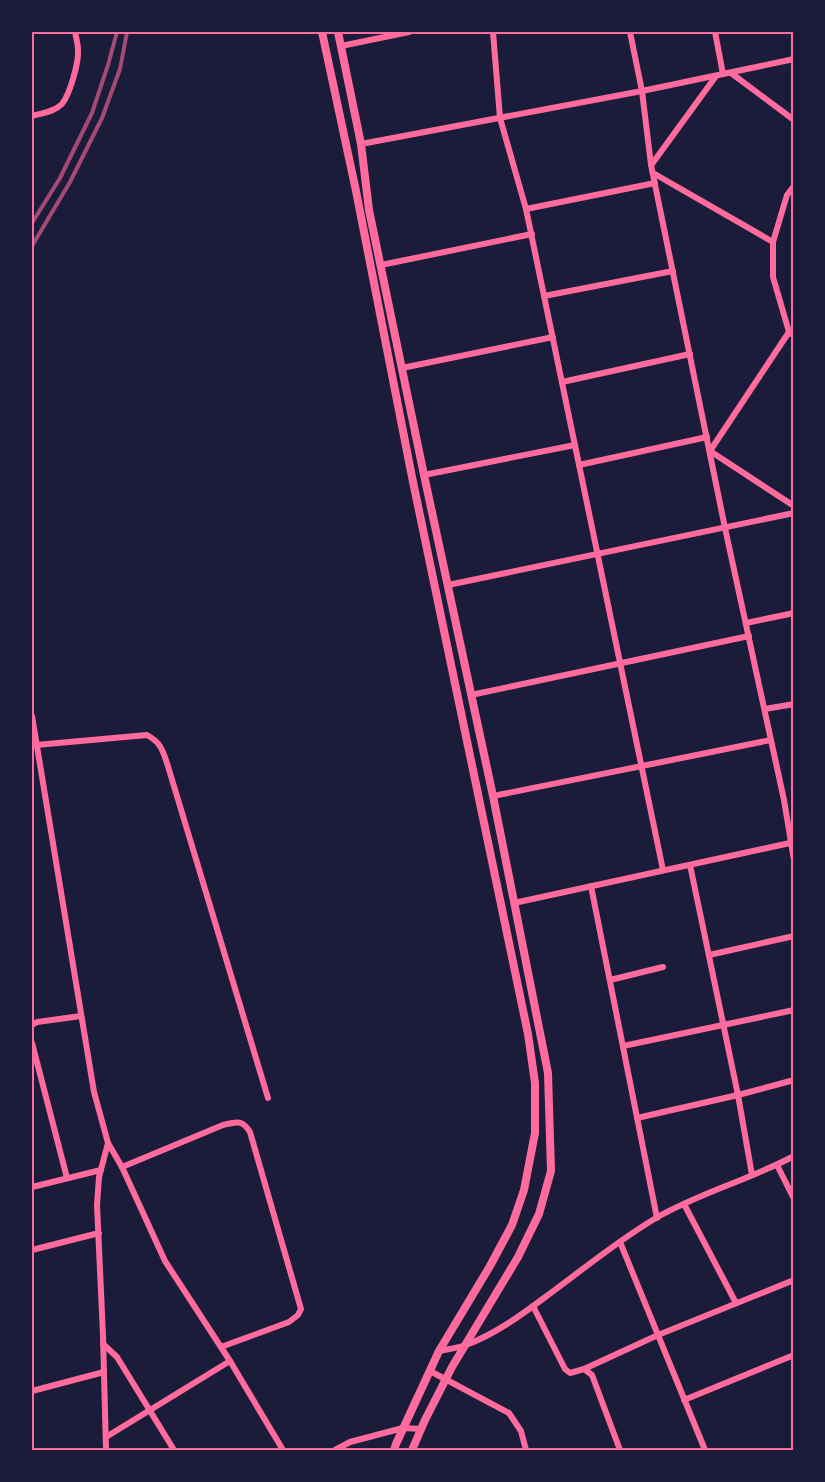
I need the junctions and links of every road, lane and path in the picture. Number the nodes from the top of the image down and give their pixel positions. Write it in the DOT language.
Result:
graph roads {
  1 [pos="75,32"];
  2 [pos="322,32"];
  3 [pos="338,32"];
  4 [pos="409,32"];
  5 [pos="493,32"];
  6 [pos="630,32"];
  7 [pos="715,32"];
  8 [pos="341,46"];
  9 [pos="794,59"];
  10 [pos="723,74"];
  11 [pos="642,92"];
  12 [pos="32,116"];
  13 [pos="500,118"];
  14 [pos="794,120"];
  15 [pos="361,144"];
  16 [pos="651,165"];
  17 [pos="653,173"];
  18 [pos="655,183"];
  19 [pos="794,186"];
  20 [pos="526,209"];
  21 [pos="532,234"];
  22 [pos="773,242"];
  23 [pos="381,265"];
  24 [pos="673,271"];
  25 [pos="544,296"];
  26 [pos="791,334"];
  27 [pos="553,337"];
  28 [pos="690,354"];
  29 [pos="402,369"];
  30 [pos="562,382"];
  31 [pos="707,437"];
  32 [pos="575,445"];
  33 [pos="710,451"];
  34 [pos="579,465"];
  35 [pos="424,475"];
  36 [pos="794,506"];
  37 [pos="794,513"];
  38 [pos="725,528"];
  39 [pos="597,554"];
  40 [pos="448,585"];
  41 [pos="794,613"];
  42 [pos="746,623"];
  43 [pos="749,636"];
  44 [pos="620,663"];
  45 [pos="471,694"];
  46 [pos="794,704"];
  47 [pos="765,709"];
  48 [pos="32,716"];
  49 [pos="771,740"];
  50 [pos="36,745"];
  51 [pos="641,766"];
  52 [pos="493,796"];
  53 [pos="794,798"];
  54 [pos="784,800"];
  55 [pos="790,843"];
  56 [pos="794,860"];
  57 [pos="690,865"];
  58 [pos="663,870"];
  59 [pos="591,886"];
  60 [pos="514,903"];
  61 [pos="794,936"];
  62 [pos="709,955"];
  63 [pos="663,967"];
  64 [pos="610,980"];
  65 [pos="794,1010"];
  66 [pos="81,1016"];
  67 [pos="32,1025"];
  68 [pos="724,1025"];
  69 [pos="32,1043"];
  70 [pos="623,1046"];
  71 [pos="794,1080"];
  72 [pos="738,1095"];
  73 [pos="268,1098"];
  74 [pos="638,1118"];
  75 [pos="108,1143"];
  76 [pos="794,1156"];
  77 [pos="777,1165"];
  78 [pos="122,1167"];
  79 [pos="101,1170"];
  80 [pos="752,1175"];
  81 [pos="67,1178"];
  82 [pos="32,1187"];
  83 [pos="794,1199"];
  84 [pos="684,1204"];
  85 [pos="657,1218"];
  86 [pos="99,1233"];
  87 [pos="620,1242"];
  88 [pos="32,1250"];
  89 [pos="794,1280"];
  90 [pos="736,1303"];
  91 [pos="533,1306"];
  92 [pos="658,1335"];
  93 [pos="103,1344"];
  94 [pos="464,1346"];
  95 [pos="221,1347"];
  96 [pos="440,1351"];
  97 [pos="794,1355"];
  98 [pos="230,1361"];
  99 [pos="584,1369"];
  100 [pos="430,1371"];
  101 [pos="104,1372"];
  102 [pos="446,1380"];
  103 [pos="32,1391"];
  104 [pos="684,1401"];
  105 [pos="149,1411"];
  106 [pos="404,1428"];
  107 [pos="421,1429"];
  108 [pos="106,1437"];
  109 [pos="106,1450"];
  110 [pos="174,1450"];
  111 [pos="283,1450"];
  112 [pos="335,1450"];
  113 [pos="394,1450"];
  114 [pos="412,1450"];
  115 [pos="526,1450"];
  116 [pos="620,1450"];
  117 [pos="705,1450"];
  1 -- 12 [label="street"];
  2 -- 96 [label="street"];
  3 -- 8 [label="street"];
  4 -- 8 [label="street"];
  5 -- 13 [label="street"];
  6 -- 11 [label="street"];
  7 -- 10 [label="street"];
  8 -- 15 [label="street"];
  9 -- 10 [label="street"];
  10 -- 11 [label="street"];
  10 -- 14 [label="street"];
  10 -- 16 [label="street"];
  11 -- 13 [label="street"];
  11 -- 16 [label="street"];
  13 -- 15 [label="street"];
  13 -- 20 [label="street"];
  15 -- 23 [label="street"];
  16 -- 17 [label="street"];
  17 -- 18 [label="street"];
  17 -- 22 [label="street"];
  18 -- 20 [label="street"];
  18 -- 24 [label="street"];
  19 -- 22 [label="street"];
  20 -- 21 [label="street"];
  21 -- 23 [label="street"];
  21 -- 25 [label="street"];
  22 -- 26 [label="street"];
  23 -- 29 [label="street"];
  24 -- 25 [label="street"];
  24 -- 28 [label="street"];
  25 -- 27 [label="street"];
  26 -- 33 [label="street"];
  27 -- 29 [label="street"];
  27 -- 30 [label="street"];
  28 -- 30 [label="street"];
  28 -- 31 [label="street"];
  29 -- 35 [label="street"];
  30 -- 32 [label="street"];
  31 -- 33 [label="street"];
  31 -- 34 [label="street"];
  32 -- 34 [label="street"];
  32 -- 35 [label="street"];
  33 -- 36 [label="street"];
  33 -- 38 [label="street"];
  34 -- 39 [label="street"];
  35 -- 40 [label="street"];
  37 -- 38 [label="street"];
  38 -- 39 [label="street"];
  38 -- 42 [label="street"];
  39 -- 40 [label="street"];
  39 -- 44 [label="street"];
  40 -- 45 [label="street"];
  41 -- 42 [label="street"];
  42 -- 43 [label="street"];
  43 -- 44 [label="street"];
  43 -- 47 [label="street"];
  44 -- 45 [label="street"];
  44 -- 51 [label="street"];
  45 -- 52 [label="street"];
  46 -- 47 [label="street"];
  47 -- 49 [label="street"];
  48 -- 50 [label="street"];
  49 -- 51 [label="street"];
  49 -- 54 [label="street"];
  50 -- 66 [label="street"];
  50 -- 73 [label="street"];
  51 -- 52 [label="street"];
  51 -- 58 [label="street"];
  52 -- 60 [label="street"];
  53 -- 54 [label="street"];
  54 -- 55 [label="street"];
  55 -- 56 [label="street"];
  55 -- 57 [label="street"];
  57 -- 58 [label="street"];
  57 -- 62 [label="street"];
  58 -- 59 [label="street"];
  59 -- 60 [label="street"];
  59 -- 64 [label="street"];
  60 -- 94 [label="street"];
  61 -- 62 [label="street"];
  62 -- 68 [label="street"];
  63 -- 64 [label="street"];
  64 -- 70 [label="street"];
  65 -- 68 [label="street"];
  66 -- 67 [label="street"];
  66 -- 75 [label="street"];
  68 -- 70 [label="street"];
  68 -- 72 [label="street"];
  69 -- 81 [label="street"];
  70 -- 74 [label="street"];
  71 -- 72 [label="street"];
  72 -- 74 [label="street"];
  72 -- 80 [label="street"];
  74 -- 85 [label="street"];
  75 -- 78 [label="street"];
  75 -- 79 [label="street"];
  76 -- 77 [label="street"];
  77 -- 80 [label="street"];
  77 -- 83 [label="street"];
  78 -- 95 [label="street"];
  78 -- 95 [label="street"];
  79 -- 81 [label="street"];
  79 -- 86 [label="street"];
  80 -- 84 [label="street"];
  81 -- 82 [label="street"];
  84 -- 85 [label="street"];
  84 -- 90 [label="street"];
  85 -- 87 [label="street"];
  86 -- 88 [label="street"];
  86 -- 93 [label="street"];
  87 -- 91 [label="street"];
  87 -- 92 [label="street"];
  89 -- 90 [label="street"];
  90 -- 92 [label="street"];
  91 -- 94 [label="street"];
  91 -- 99 [label="street"];
  92 -- 99 [label="street"];
  92 -- 104 [label="street"];
  93 -- 101 [label="street"];
  93 -- 105 [label="street"];
  94 -- 96 [label="street"];
  94 -- 102 [label="street"];
  95 -- 98 [label="street"];
  96 -- 100 [label="street"];
  97 -- 104 [label="street"];
  98 -- 105 [label="street"];
  98 -- 111 [label="street"];
  99 -- 116 [label="street"];
  100 -- 102 [label="street"];
  100 -- 106 [label="street"];
  101 -- 103 [label="street"];
  101 -- 108 [label="street"];
  102 -- 107 [label="street"];
  102 -- 115 [label="street"];
  104 -- 117 [label="street"];
  105 -- 108 [label="street"];
  105 -- 110 [label="street"];
  106 -- 107 [label="street"];
  106 -- 112 [label="street"];
  106 -- 113 [label="street"];
  107 -- 114 [label="street"];
  108 -- 109 [label="street"];
}
